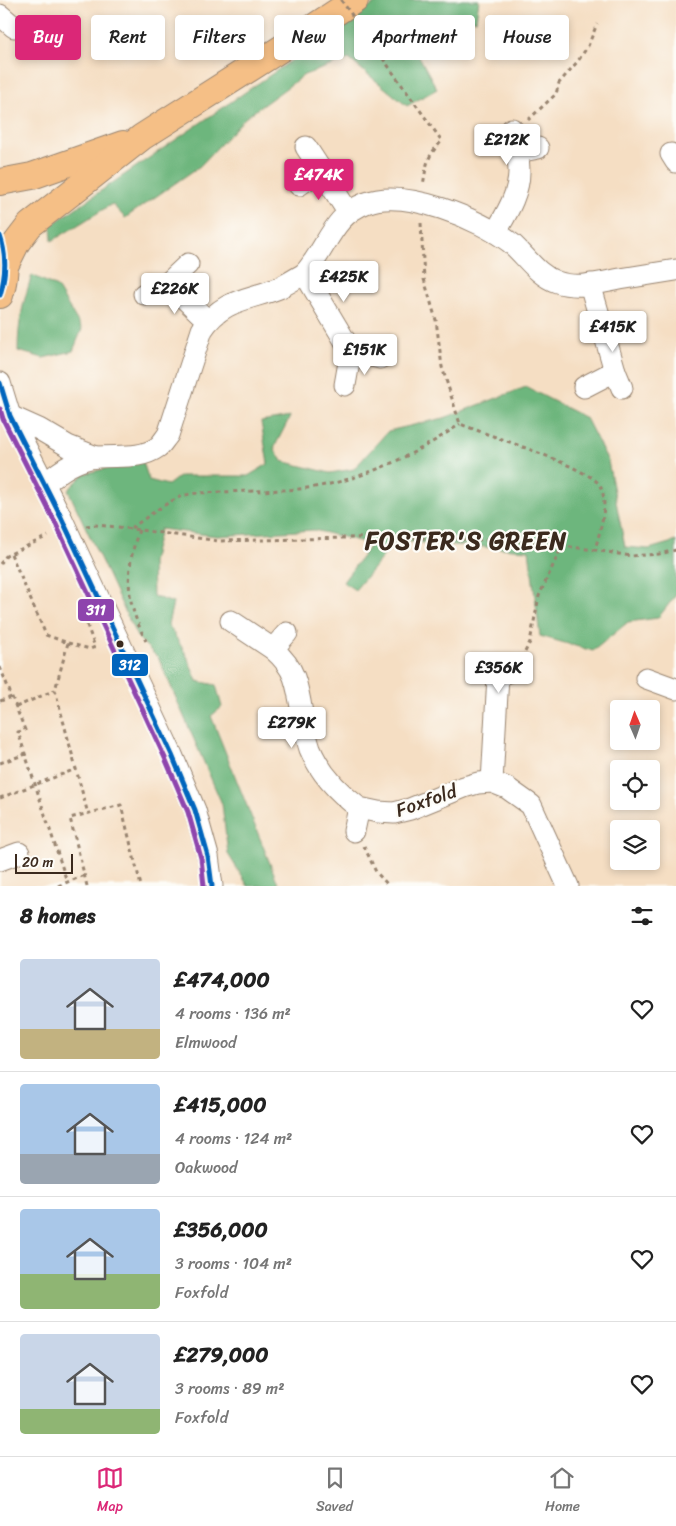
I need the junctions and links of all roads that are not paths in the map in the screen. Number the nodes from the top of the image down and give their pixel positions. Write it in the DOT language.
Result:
graph roads {
  1 [pos="9,0"];
  2 [pos="355,0"];
  3 [pos="5,18"];
  4 [pos="512,129"];
  5 [pos="142,137"];
  6 [pos="306,148"];
  7 [pos="538,148"];
  8 [pos="518,152"];
  9 [pos="320,170"];
  10 [pos="0,182"];
  11 [pos="299,185"];
  12 [pos="348,212"];
  13 [pos="496,232"];
  14 [pos="0,236"];
  15 [pos="6,264"];
  16 [pos="188,264"];
  17 [pos="676,270"];
  18 [pos="305,274"];
  19 [pos="168,283"];
  20 [pos="590,284"];
  21 [pos="144,294"];
  22 [pos="0,296"];
  23 [pos="208,321"];
  24 [pos="352,351"];
  25 [pos="380,358"];
  26 [pos="0,383"];
  27 [pos="345,385"];
  28 [pos="584,387"];
  29 [pos="5,410"];
  30 [pos="96,457"];
  31 [pos="45,484"];
  32 [pos="231,621"];
  33 [pos="287,633"];
  34 [pos="274,649"];
  35 [pos="498,671"];
  36 [pos="646,678"];
  37 [pos="676,689"];
  38 [pos="492,782"];
  39 [pos="359,808"];
  40 [pos="354,831"];
  41 [pos="212,886"];
  42 [pos="568,886"];
  1 -- 3 [label="street"];
  2 -- 5 [label="main road"];
  4 -- 8 [label="street"];
  5 -- 10 [label="main road"];
  5 -- 15 [label="main road"];
  6 -- 9 [label="street"];
  7 -- 8 [label="street"];
  8 -- 13 [label="street"];
  9 -- 11 [label="street"];
  9 -- 12 [label="street"];
  12 -- 13 [label="street"];
  12 -- 18 [label="street"];
  13 -- 20 [label="street"];
  14 -- 15 [label="main road"];
  15 -- 22 [label="main road"];
  16 -- 19 [label="street"];
  17 -- 20 [label="street"];
  18 -- 23 [label="street"];
  18 -- 24 [label="street"];
  19 -- 21 [label="street"];
  19 -- 23 [label="street"];
  20 -- 28 [label="street"];
  23 -- 30 [label="street"];
  24 -- 25 [label="street"];
  24 -- 27 [label="street"];
  26 -- 29 [label="street"];
  29 -- 30 [label="street"];
  29 -- 31 [label="street"];
  30 -- 31 [label="street"];
  31 -- 41 [label="street, bridge"];
  32 -- 34 [label="street"];
  33 -- 34 [label="street"];
  34 -- 39 [label="street"];
  35 -- 38 [label="street"];
  36 -- 37 [label="street"];
  38 -- 39 [label="street, Foxfold"];
  38 -- 42 [label="street"];
  39 -- 40 [label="street"];
}
